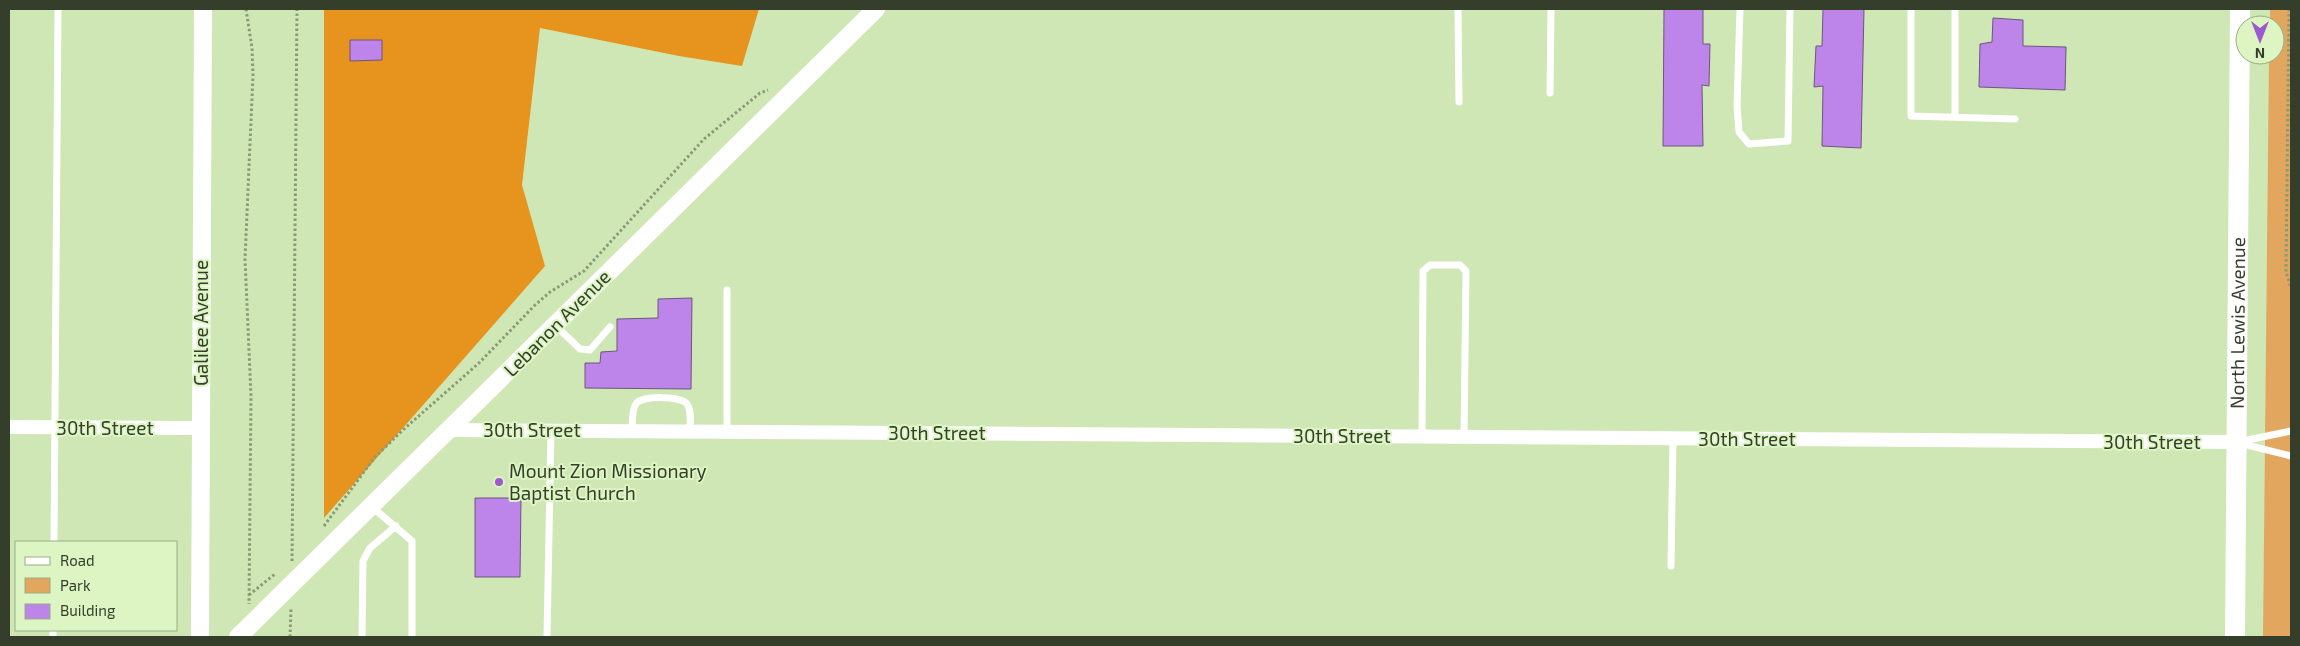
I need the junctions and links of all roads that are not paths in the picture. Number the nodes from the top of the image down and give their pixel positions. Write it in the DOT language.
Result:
graph roads {
  1 [pos="58,9"];
  2 [pos="203,9"];
  3 [pos="876,9"];
  4 [pos="1458,9"];
  5 [pos="1551,9"];
  6 [pos="1740,9"];
  7 [pos="1790,9"];
  8 [pos="1911,9"];
  9 [pos="1955,9"];
  10 [pos="2240,9"];
  11 [pos="1550,93"];
  12 [pos="1459,102"];
  13 [pos="1955,117"];
  14 [pos="2015,119"];
  15 [pos="727,290"];
  16 [pos="554,325"];
  17 [pos="610,327"];
  18 [pos="9,427"];
  19 [pos="55,428"];
  20 [pos="201,428"];
  21 [pos="448,430"];
  22 [pos="552,430"];
  23 [pos="632,431"];
  24 [pos="2291,431"];
  25 [pos="690,432"];
  26 [pos="727,432"];
  27 [pos="1422,436"];
  28 [pos="1464,437"];
  29 [pos="1673,438"];
  30 [pos="2236,442"];
  31 [pos="2291,456"];
  32 [pos="371,506"];
  33 [pos="396,526"];
  34 [pos="54,541"];
  35 [pos="1671,566"];
  36 [pos="200,637"];
  37 [pos="238,637"];
  38 [pos="362,637"];
  39 [pos="412,637"];
  40 [pos="547,637"];
  41 [pos="2235,637"];
  1 -- 19 [label="lane"];
  2 -- 20 [label="street, Galilee Avenue"];
  3 -- 16 [label="street, Lebanon Avenue"];
  4 -- 12 [label="lane"];
  5 -- 11 [label="lane"];
  6 -- 7 [label="lane"];
  8 -- 13 [label="lane"];
  9 -- 13 [label="lane"];
  10 -- 30 [label="main road, North Lewis Avenue"];
  13 -- 14 [label="lane"];
  15 -- 26 [label="lane"];
  16 -- 17 [label="lane"];
  16 -- 21 [label="street, Lebanon Avenue"];
  18 -- 19 [label="street, 30th Street"];
  19 -- 20 [label="street, 30th Street"];
  19 -- 34 [label="lane"];
  20 -- 36 [label="street, Galilee Avenue"];
  21 -- 22 [label="street, 30th Street"];
  21 -- 32 [label="street, Lebanon Avenue"];
  22 -- 23 [label="street, 30th Street"];
  22 -- 40 [label="lane"];
  23 -- 25 [label="street, 30th Street"];
  23 -- 25 [label="lane"];
  24 -- 30 [label="lane"];
  25 -- 26 [label="street, 30th Street"];
  26 -- 27 [label="street, 30th Street"];
  27 -- 28 [label="street, 30th Street"];
  27 -- 28 [label="lane"];
  28 -- 29 [label="street, 30th Street"];
  29 -- 30 [label="street, 30th Street"];
  29 -- 35 [label="lane"];
  30 -- 31 [label="lane"];
  30 -- 41 [label="main road, North Lewis Avenue"];
  32 -- 33 [label="lane"];
  32 -- 37 [label="street, Lebanon Avenue"];
  33 -- 38 [label="lane"];
  33 -- 39 [label="lane"];
}
